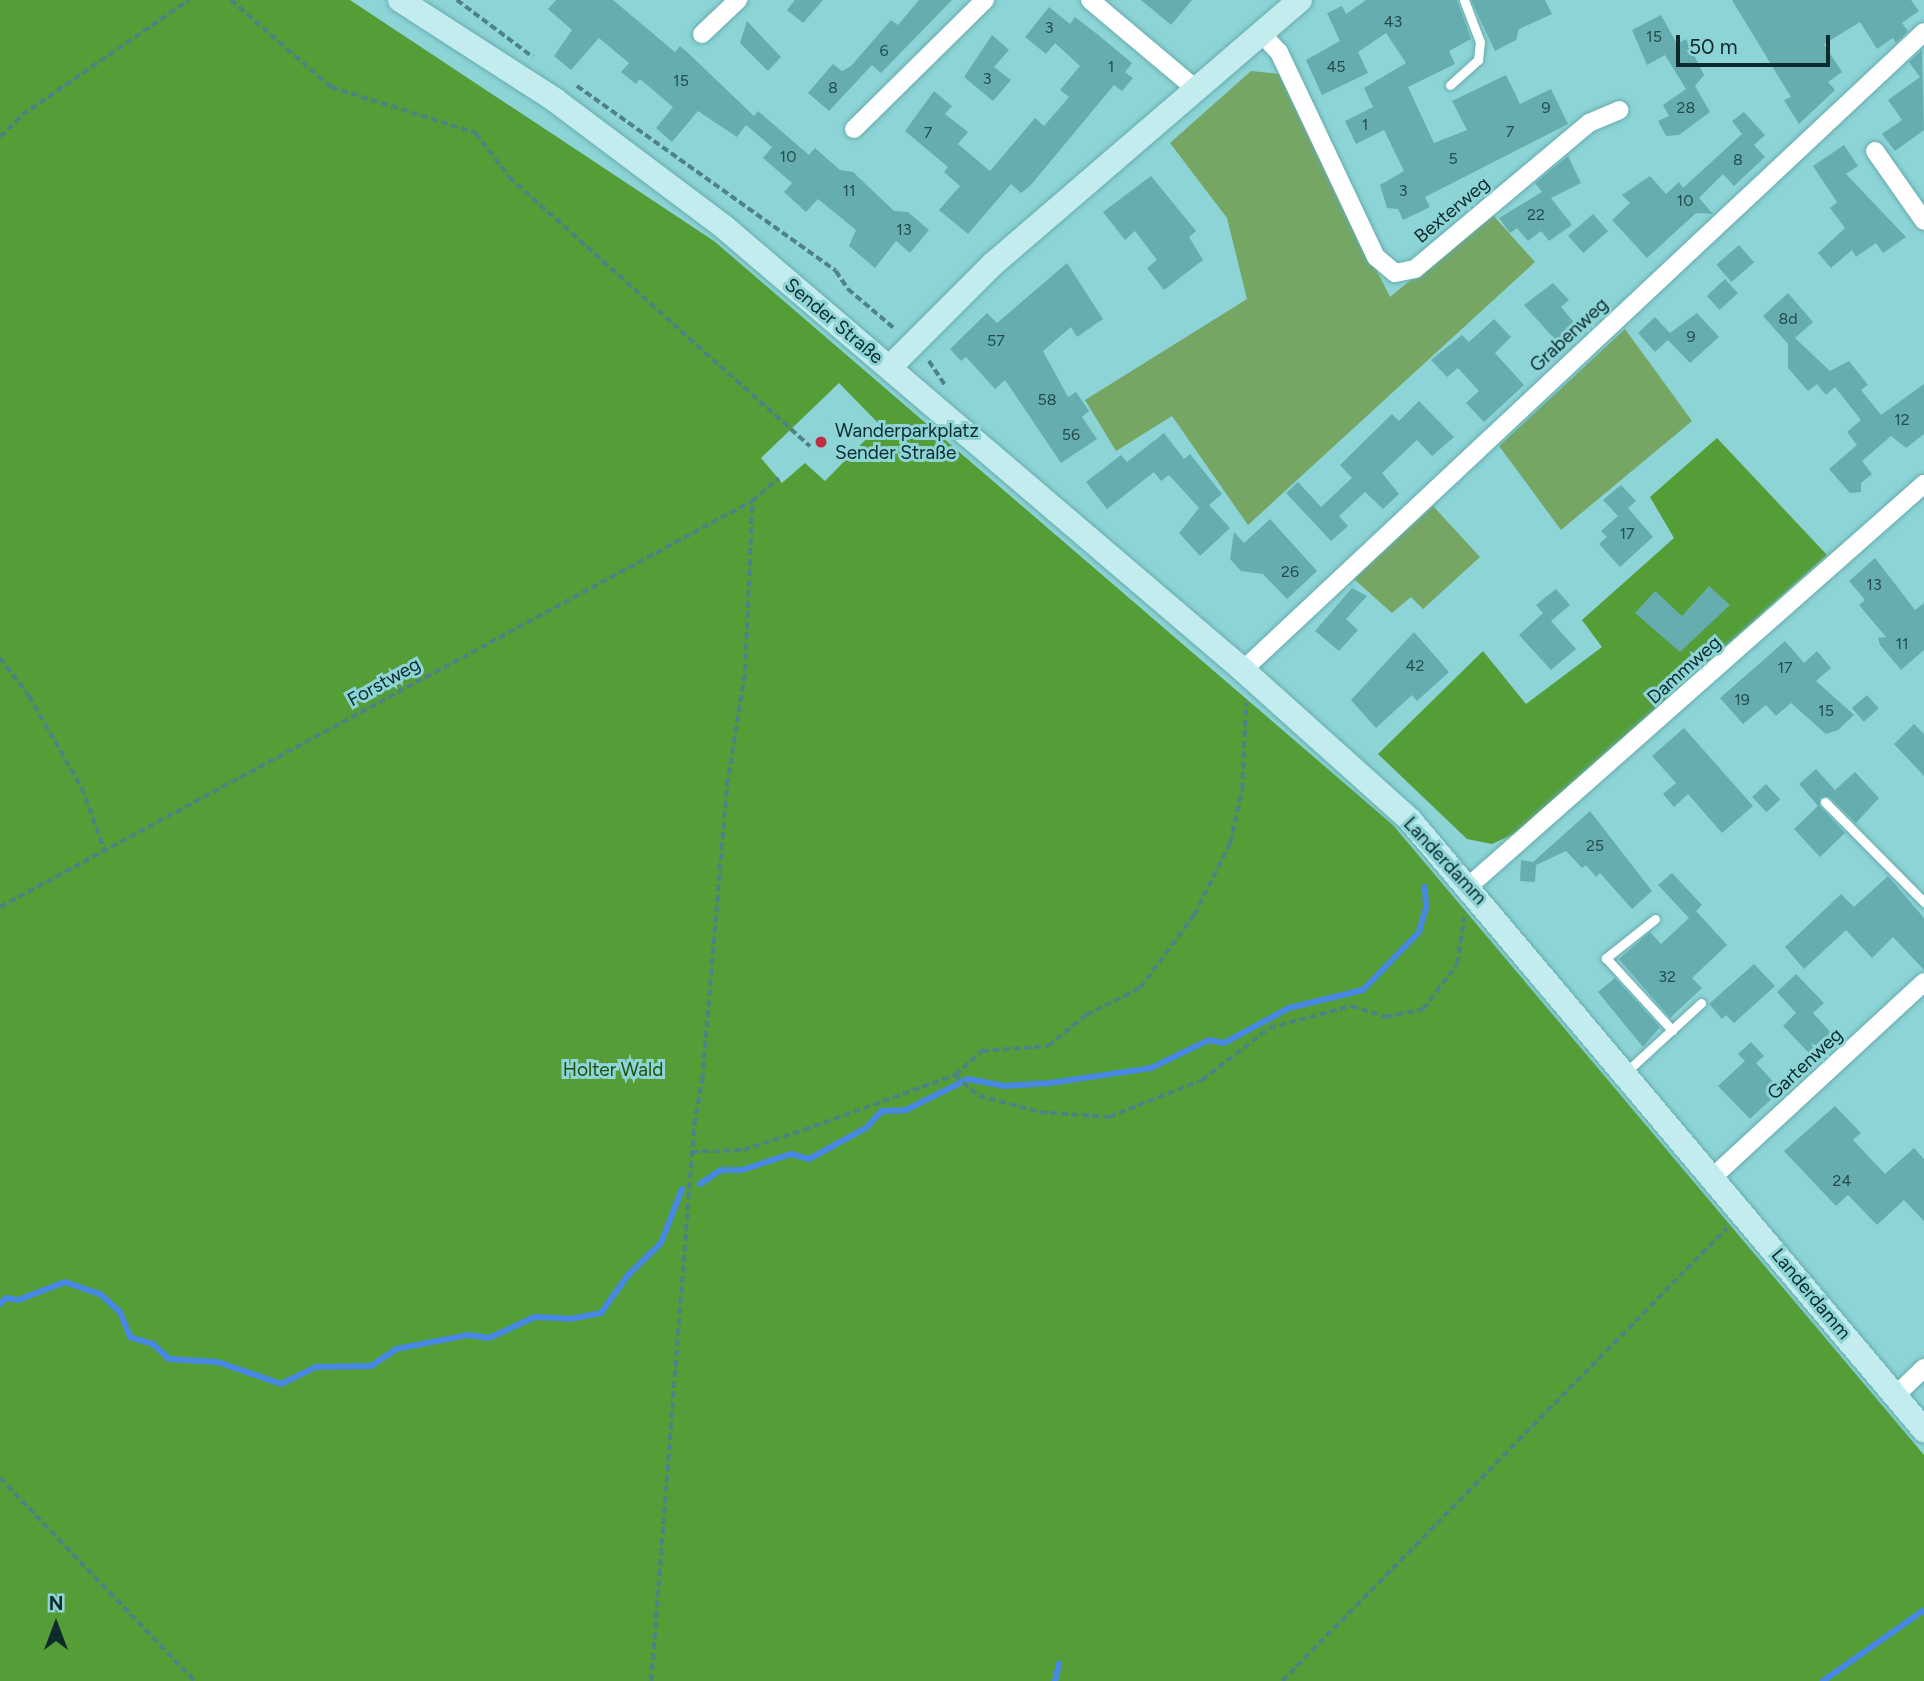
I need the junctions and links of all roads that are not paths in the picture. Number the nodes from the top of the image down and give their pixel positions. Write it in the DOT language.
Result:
graph roads {
  1 [pos="401,0"];
  2 [pos="738,0"];
  3 [pos="985,0"];
  4 [pos="1090,0"];
  5 [pos="1300,0"];
  6 [pos="1464,0"];
  7 [pos="1924,32"];
  8 [pos="702,34"];
  9 [pos="1262,34"];
  10 [pos="1450,85"];
  11 [pos="1197,90"];
  12 [pos="1619,110"];
  13 [pos="854,129"];
  14 [pos="1875,151"];
  15 [pos="1924,221"];
  16 [pos="890,368"];
  17 [pos="1924,484"];
  18 [pos="1243,670"];
  19 [pos="1825,802"];
  20 [pos="1469,885"];
  21 [pos="1924,902"];
  22 [pos="1655,919"];
  23 [pos="1924,982"];
  24 [pos="1701,1003"];
  25 [pos="1672,1030"];
  26 [pos="1626,1072"];
  27 [pos="1714,1176"];
  28 [pos="1924,1368"];
  29 [pos="1896,1395"];
  30 [pos="1924,1430"];
  1 -- 16 [label="main road, Sender Straße"];
  2 -- 8 [label="street"];
  3 -- 13 [label="street"];
  4 -- 11 [label="street"];
  5 -- 9 [label="main road, Sender Straße"];
  6 -- 10 [label="lane"];
  7 -- 18 [label="street, Grabenweg"];
  9 -- 11 [label="main road, Sender Straße"];
  9 -- 12 [label="street, Bexterweg"];
  11 -- 16 [label="main road, Sender Straße"];
  14 -- 15 [label="street"];
  16 -- 18 [label="main road, Landerdamm"];
  17 -- 20 [label="street, Dammweg"];
  18 -- 20 [label="main road, Landerdamm"];
  19 -- 21 [label="lane"];
  20 -- 26 [label="main road, Landerdamm"];
  22 -- 25 [label="lane"];
  23 -- 27 [label="street, Gartenweg"];
  24 -- 25 [label="lane"];
  25 -- 26 [label="lane"];
  26 -- 27 [label="main road, Landerdamm"];
  27 -- 29 [label="main road, Landerdamm"];
  28 -- 29 [label="street"];
  29 -- 30 [label="main road, Landerdamm"];
}
